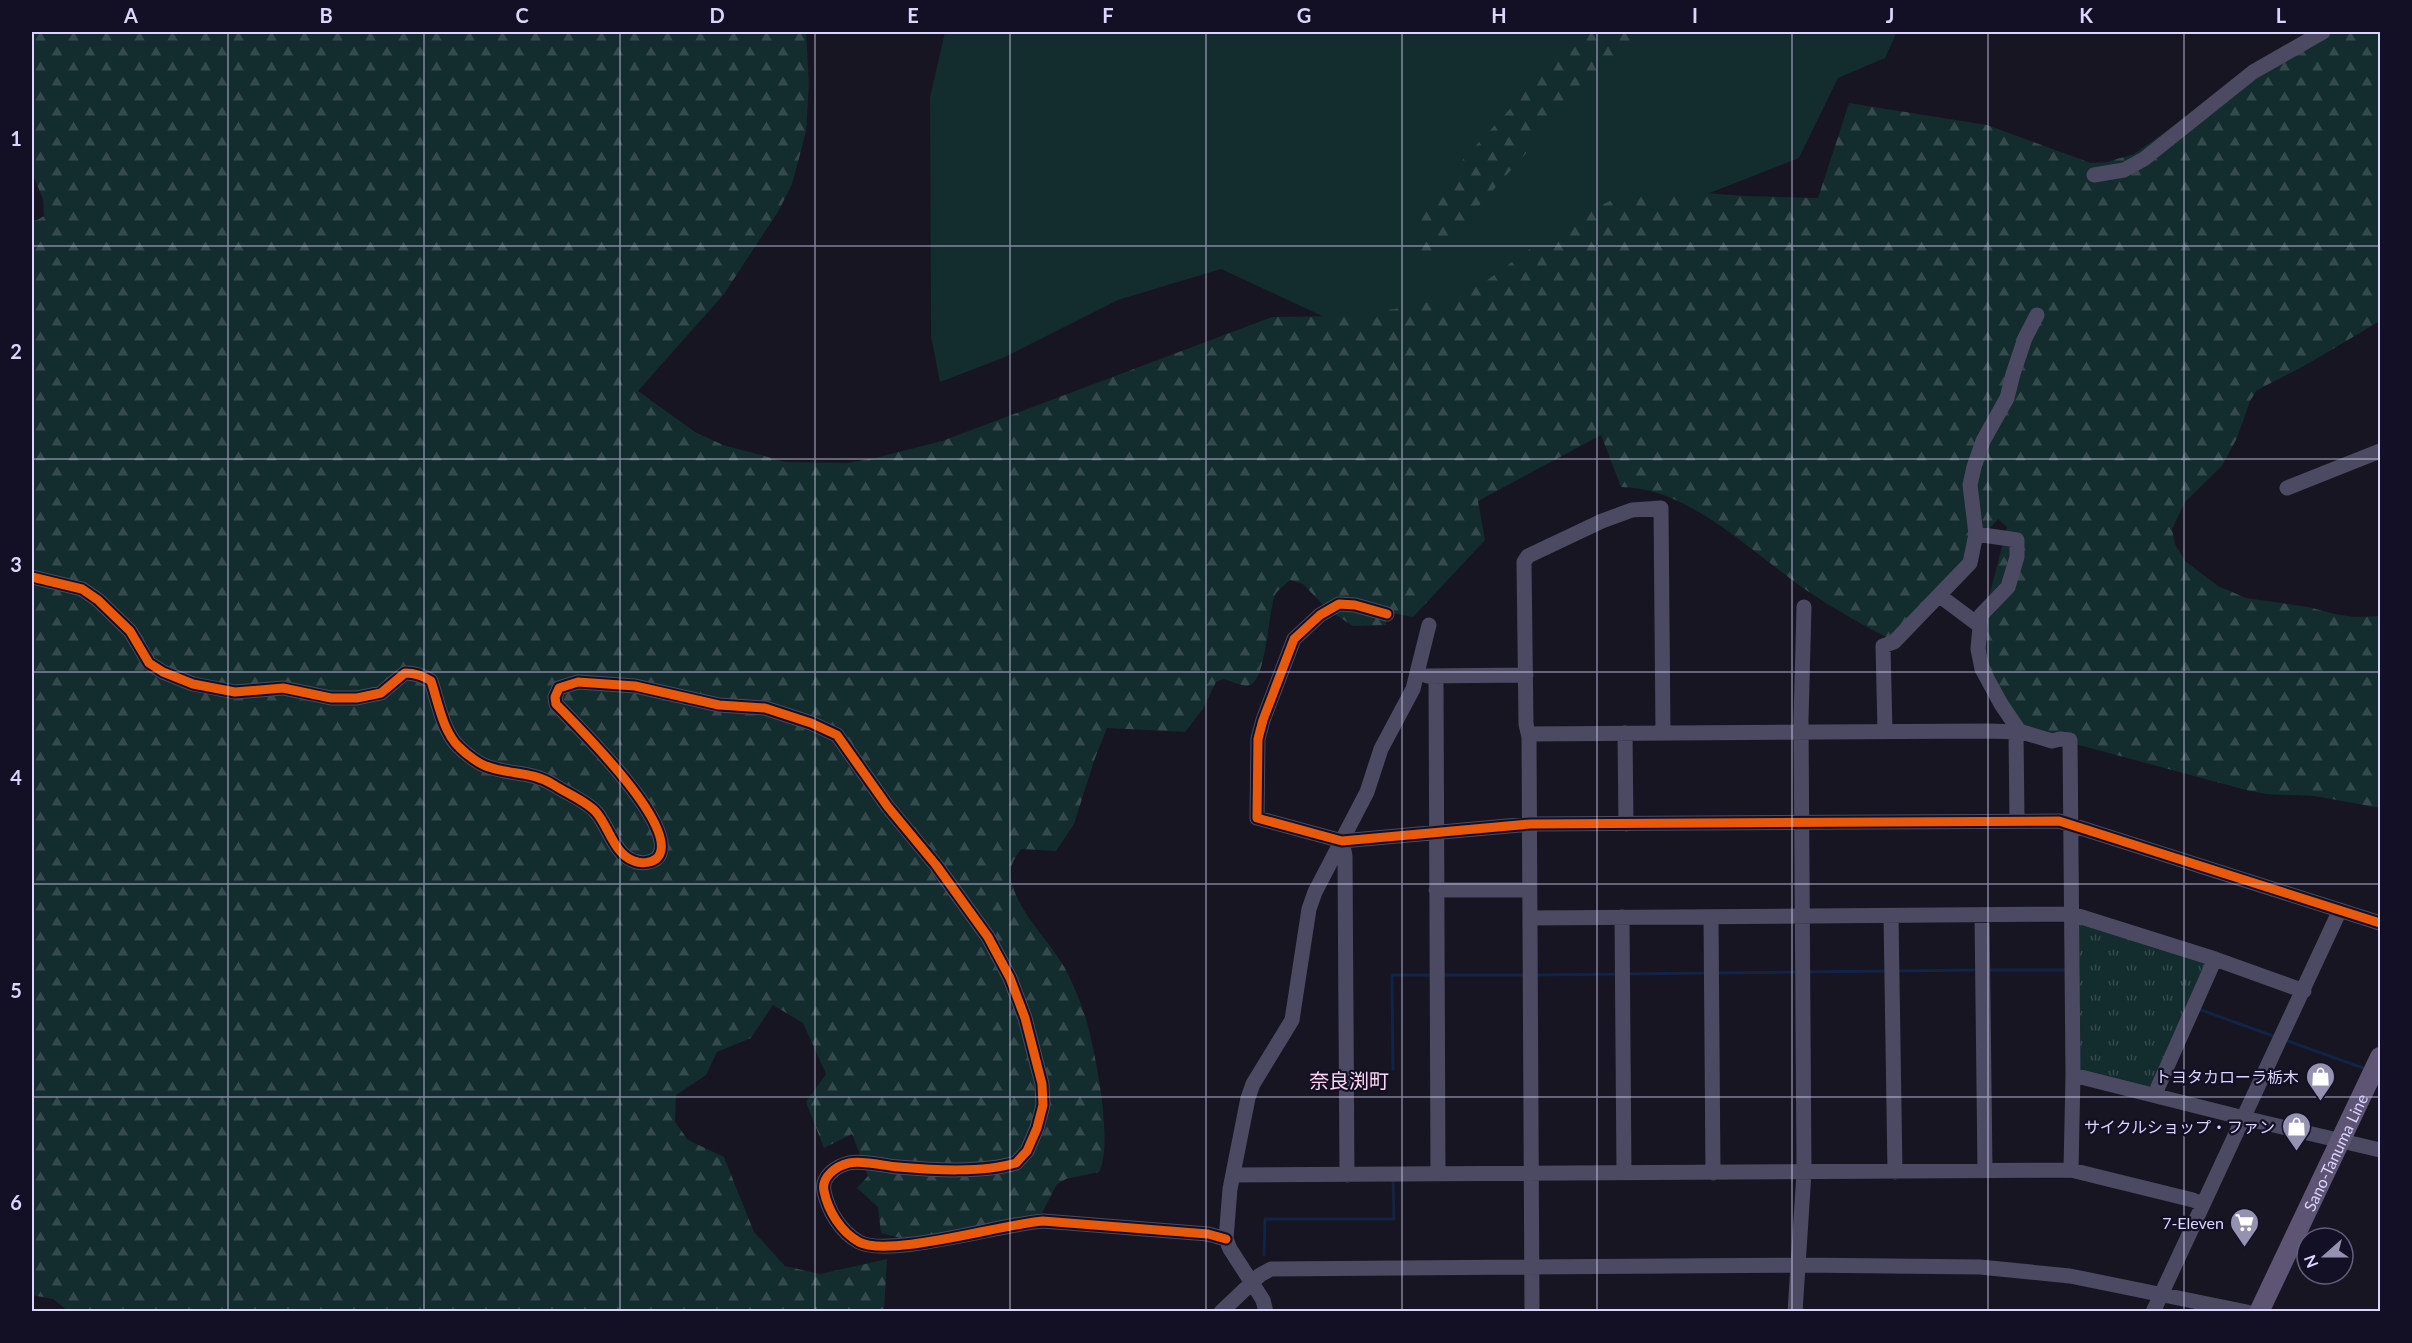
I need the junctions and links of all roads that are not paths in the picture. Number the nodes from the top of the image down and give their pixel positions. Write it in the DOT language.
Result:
graph roads {
  1 [pos="2323,32"];
  2 [pos="2094,175"];
  3 [pos="2037,315"];
  4 [pos="2380,451"];
  5 [pos="2287,488"];
  6 [pos="1976,534"];
  7 [pos="32,577"];
  8 [pos="1940,596"];
  9 [pos="1804,607"];
  10 [pos="1387,614"];
  11 [pos="1429,626"];
  12 [pos="1980,626"];
  13 [pos="1526,675"];
  14 [pos="1416,676"];
  15 [pos="1436,676"];
  16 [pos="1885,731"];
  17 [pos="1801,732"];
  18 [pos="2018,732"];
  19 [pos="1625,733"];
  20 [pos="1663,733"];
  21 [pos="1529,736"];
  22 [pos="2016,822"];
  23 [pos="1802,823"];
  24 [pos="1530,824"];
  25 [pos="1626,824"];
  26 [pos="2071,824"];
  27 [pos="1436,832"];
  28 [pos="1342,841"];
  29 [pos="1436,890"];
  30 [pos="1530,890"];
  31 [pos="2340,910"];
  32 [pos="2072,914"];
  33 [pos="1982,915"];
  34 [pos="1802,916"];
  35 [pos="1891,916"];
  36 [pos="1622,917"];
  37 [pos="1711,917"];
  38 [pos="1530,918"];
  39 [pos="2380,923"];
  40 [pos="2215,959"];
  41 [pos="2304,990"];
  42 [pos="2380,1058"];
  43 [pos="2073,1075"];
  44 [pos="2156,1095"];
  45 [pos="2244,1118"];
  46 [pos="2341,1141"];
  47 [pos="2380,1150"];
  48 [pos="2071,1170"];
  49 [pos="1985,1171"];
  50 [pos="1895,1172"];
  51 [pos="1531,1173"];
  52 [pos="1624,1173"];
  53 [pos="1713,1173"];
  54 [pos="1804,1173"];
  55 [pos="1438,1174"];
  56 [pos="1233,1175"];
  57 [pos="1347,1175"];
  58 [pos="2202,1204"];
  59 [pos="1226,1239"];
  60 [pos="1799,1265"];
  61 [pos="1532,1268"];
  62 [pos="1252,1282"];
  63 [pos="2162,1294"];
  64 [pos="1221,1311"];
  65 [pos="1266,1311"];
  66 [pos="1532,1311"];
  67 [pos="1795,1311"];
  68 [pos="2153,1311"];
  69 [pos="2247,1311"];
  70 [pos="2259,1311"];
  1 -- 2 [label="street"];
  3 -- 6 [label="street"];
  4 -- 5 [label="street"];
  6 -- 8 [label="street"];
  6 -- 12 [label="street"];
  7 -- 59 [label="street"];
  8 -- 12 [label="street"];
  8 -- 16 [label="street"];
  9 -- 17 [label="street"];
  10 -- 28 [label="street"];
  11 -- 14 [label="street"];
  12 -- 18 [label="street"];
  13 -- 15 [label="street"];
  13 -- 20 [label="street"];
  13 -- 21 [label="street"];
  14 -- 15 [label="street"];
  14 -- 28 [label="street"];
  15 -- 27 [label="street"];
  16 -- 17 [label="street"];
  16 -- 18 [label="street"];
  17 -- 20 [label="street"];
  17 -- 23 [label="street"];
  18 -- 22 [label="street"];
  18 -- 26 [label="street"];
  19 -- 20 [label="street"];
  19 -- 21 [label="street"];
  19 -- 25 [label="street"];
  21 -- 24 [label="street"];
  22 -- 23 [label="street"];
  22 -- 26 [label="street"];
  23 -- 25 [label="street"];
  23 -- 34 [label="street"];
  24 -- 25 [label="street"];
  24 -- 27 [label="street"];
  24 -- 30 [label="street"];
  26 -- 31 [label="street"];
  26 -- 32 [label="street"];
  27 -- 28 [label="street"];
  27 -- 29 [label="street"];
  28 -- 56 [label="street"];
  28 -- 57 [label="street"];
  29 -- 30 [label="street"];
  29 -- 55 [label="street"];
  30 -- 38 [label="street"];
  31 -- 39 [label="street"];
  31 -- 41 [label="street"];
  32 -- 33 [label="street"];
  32 -- 40 [label="street"];
  32 -- 43 [label="street"];
  33 -- 35 [label="street"];
  33 -- 49 [label="street"];
  34 -- 35 [label="street"];
  34 -- 37 [label="street"];
  34 -- 54 [label="street"];
  35 -- 50 [label="street"];
  36 -- 37 [label="street"];
  36 -- 38 [label="street"];
  36 -- 52 [label="street"];
  37 -- 53 [label="street"];
  38 -- 51 [label="street"];
  40 -- 41 [label="street"];
  40 -- 44 [label="street"];
  41 -- 45 [label="street"];
  42 -- 46 [label="main road, Sano-Tanuma Line"];
  43 -- 44 [label="street"];
  43 -- 48 [label="street"];
  44 -- 45 [label="street"];
  45 -- 46 [label="street"];
  45 -- 58 [label="street"];
  46 -- 47 [label="street"];
  46 -- 70 [label="main road, Sano-Tanuma Line"];
  48 -- 49 [label="street"];
  48 -- 58 [label="street"];
  49 -- 50 [label="street"];
  50 -- 54 [label="street"];
  51 -- 52 [label="street"];
  51 -- 55 [label="street"];
  51 -- 61 [label="street"];
  52 -- 53 [label="street"];
  53 -- 54 [label="street"];
  54 -- 60 [label="street"];
  55 -- 57 [label="street"];
  56 -- 57 [label="street"];
  56 -- 59 [label="street"];
  58 -- 63 [label="street"];
  59 -- 62 [label="street"];
  60 -- 61 [label="street"];
  60 -- 63 [label="street"];
  60 -- 67 [label="street"];
  61 -- 62 [label="street"];
  61 -- 66 [label="street"];
  62 -- 64 [label="street"];
  62 -- 65 [label="street"];
  63 -- 68 [label="street"];
  63 -- 69 [label="street"];
}
